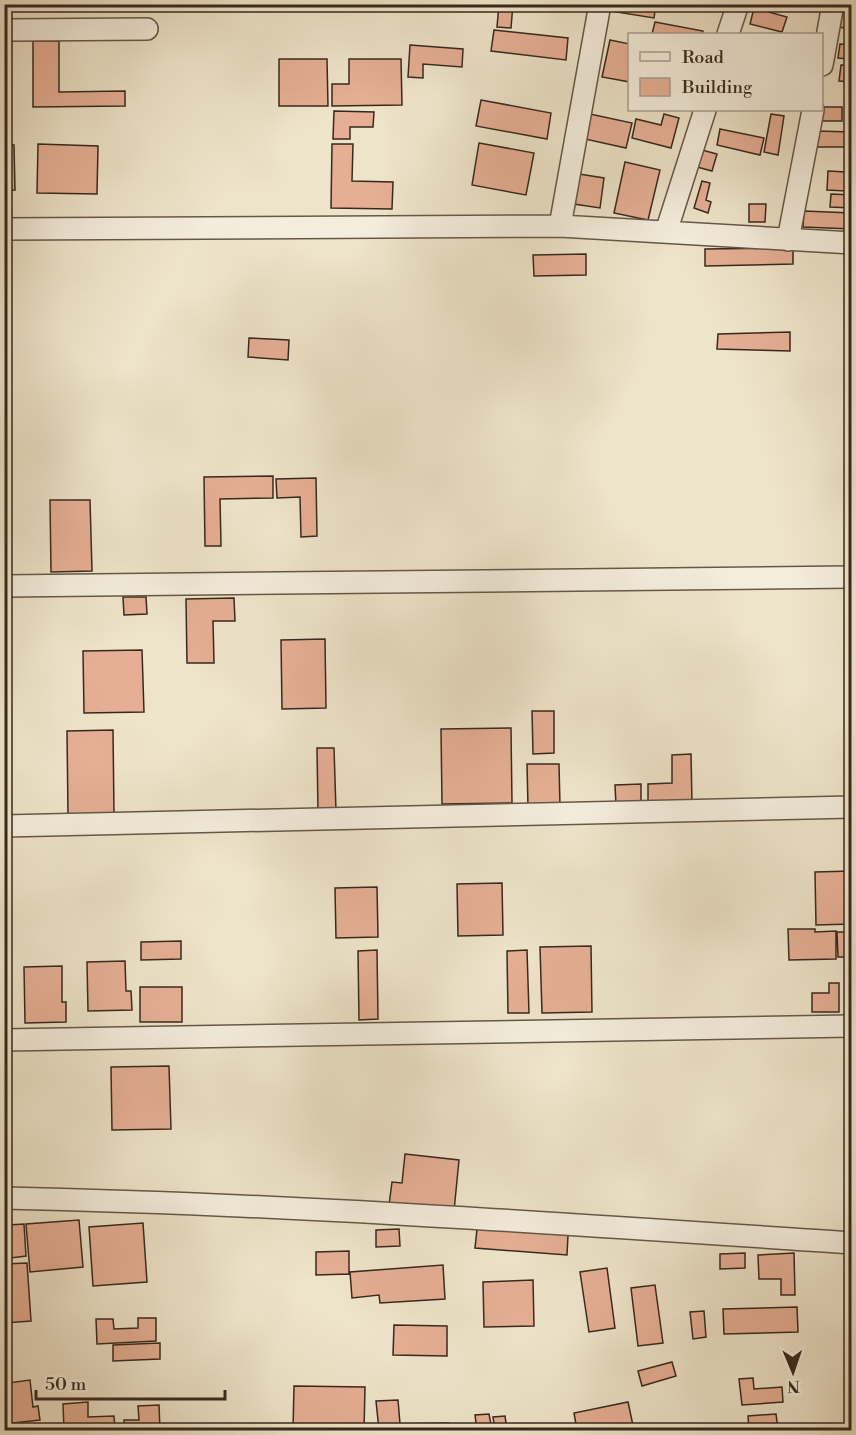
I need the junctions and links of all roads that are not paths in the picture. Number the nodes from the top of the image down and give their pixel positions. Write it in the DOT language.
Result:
graph roads {
  1 [pos="600,4"];
  2 [pos="738,4"];
  3 [pos="833,4"];
  4 [pos="4,27"];
  5 [pos="147,29"];
  6 [pos="729,33"];
  7 [pos="823,59"];
  8 [pos="705,111"];
  9 [pos="813,111"];
  10 [pos="560,226"];
  11 [pos="4,229"];
  12 [pos="666,232"];
  13 [pos="788,240"];
  14 [pos="852,243"];
  15 [pos="852,577"];
  16 [pos="4,586"];
  17 [pos="852,807"];
  18 [pos="4,826"];
  19 [pos="852,1026"];
  20 [pos="4,1040"];
  21 [pos="4,1198"];
  22 [pos="852,1243"];
  1 -- 10 [label="street"];
  2 -- 6 [label="street"];
  3 -- 7 [label="street"];
  4 -- 5 [label="street"];
  8 -- 12 [label="street"];
  9 -- 13 [label="street"];
  10 -- 11 [label="street"];
  10 -- 12 [label="street"];
  12 -- 13 [label="street"];
  13 -- 14 [label="street"];
  15 -- 16 [label="street"];
  17 -- 18 [label="street"];
  19 -- 20 [label="street"];
  21 -- 22 [label="street"];
}
